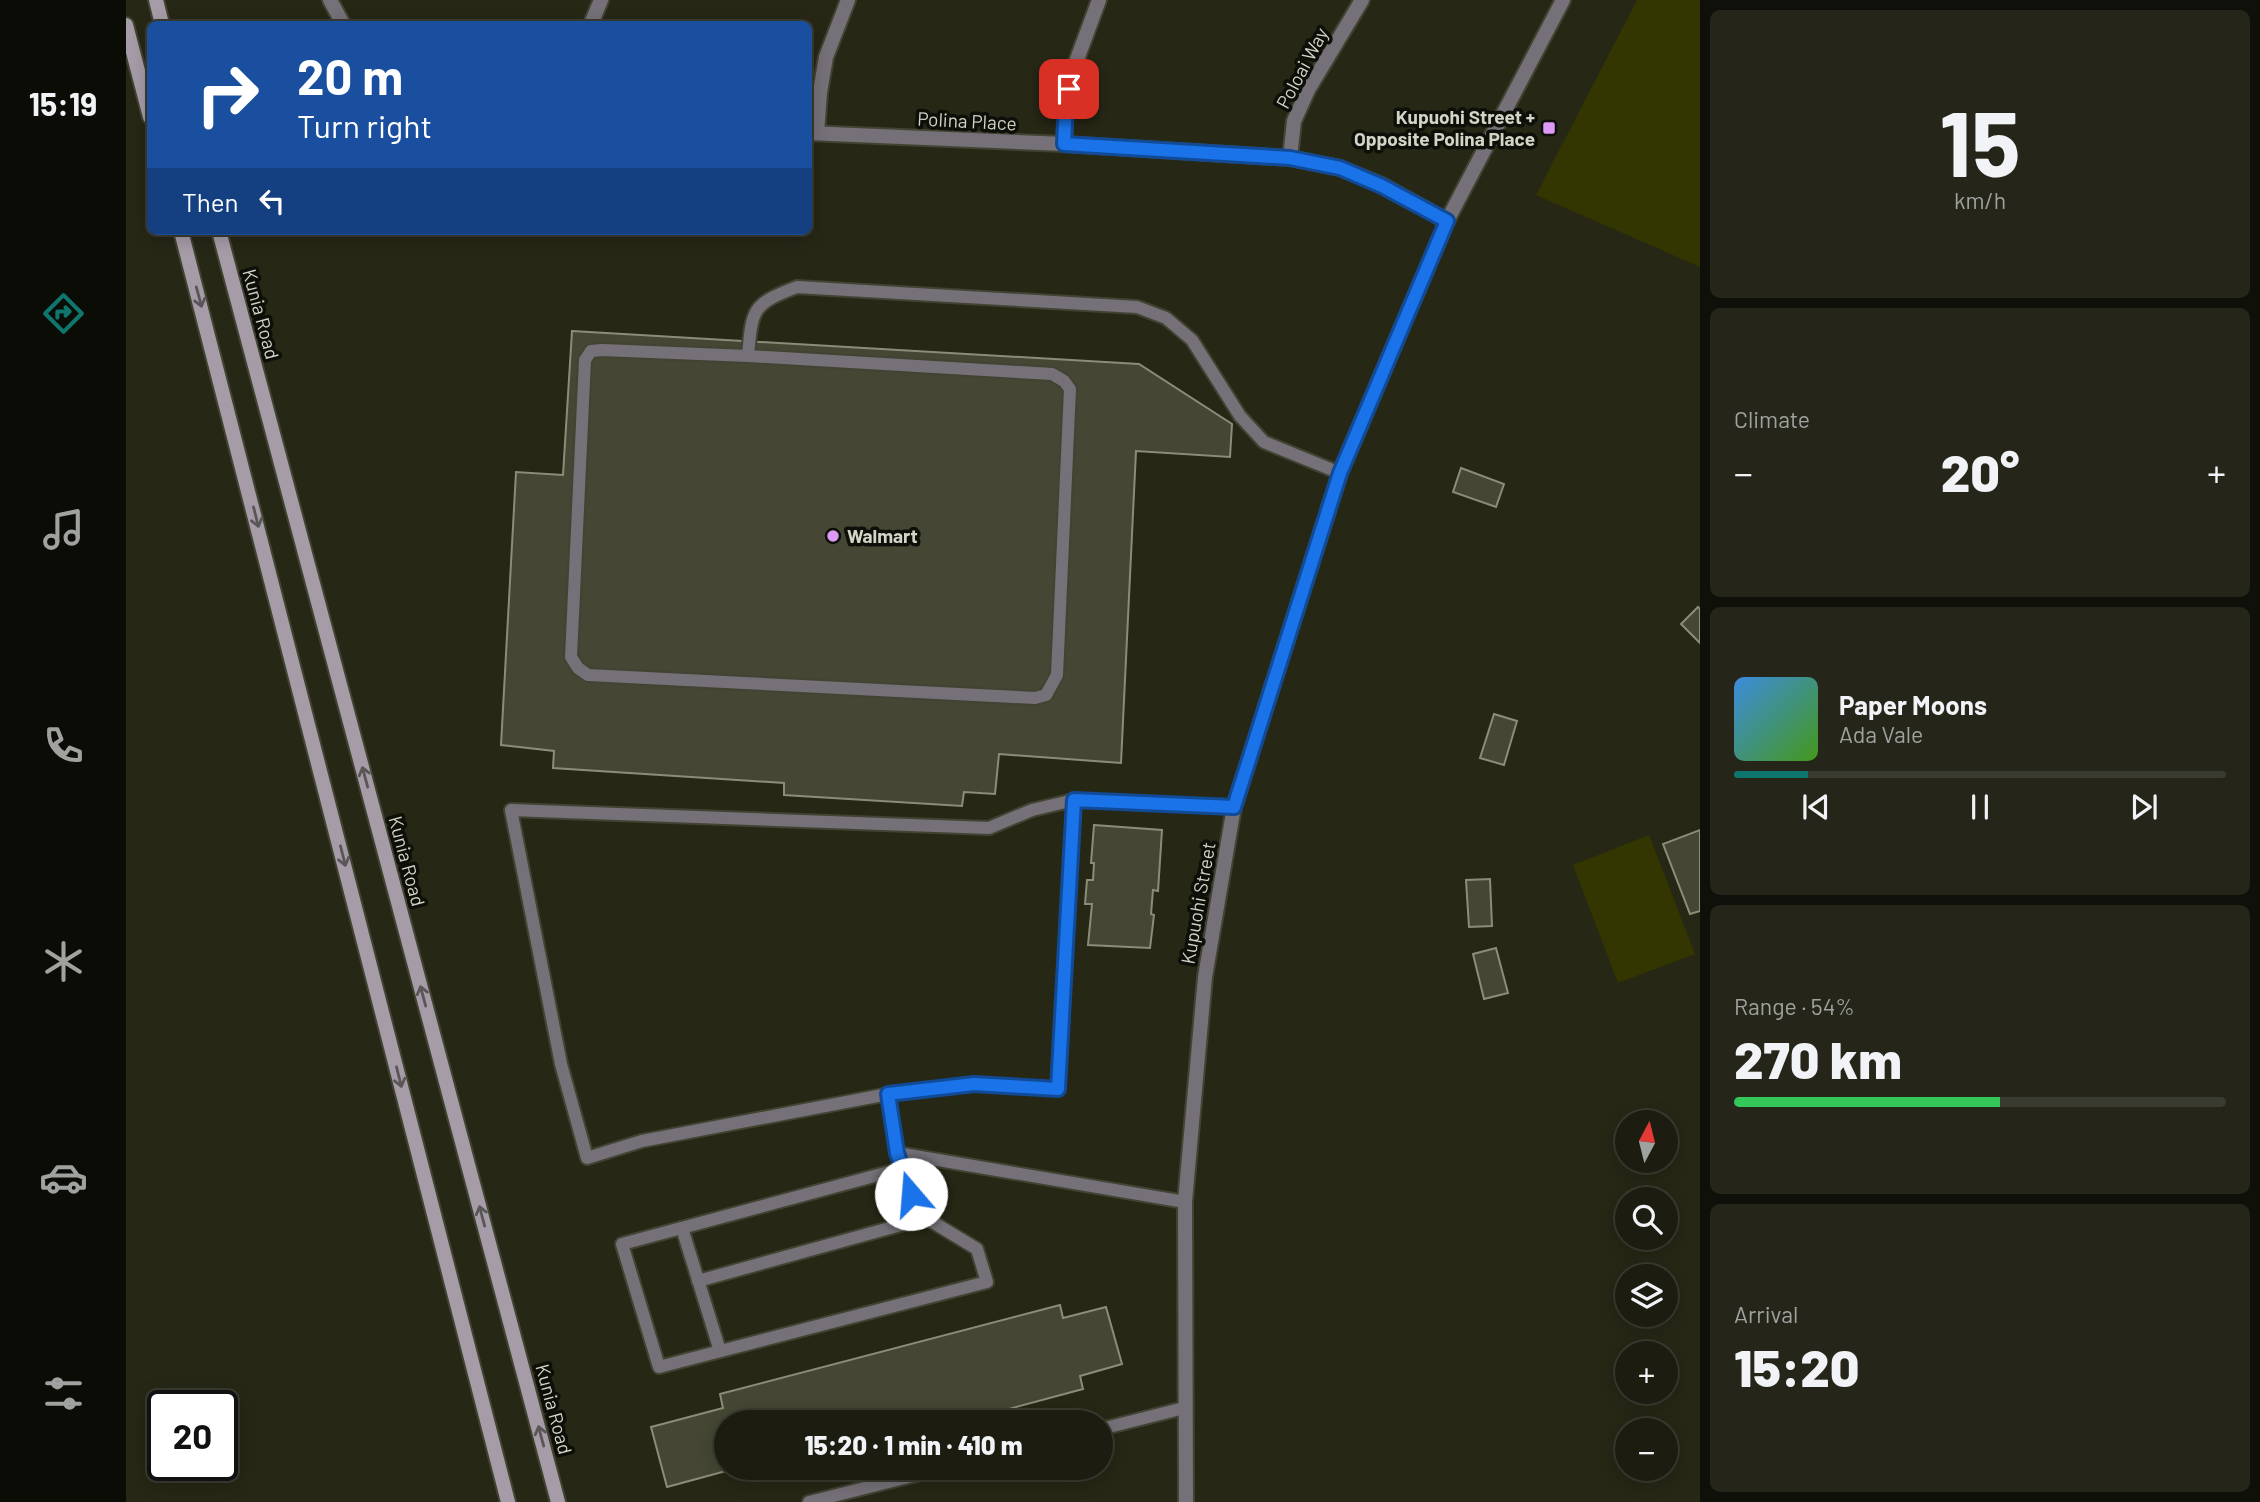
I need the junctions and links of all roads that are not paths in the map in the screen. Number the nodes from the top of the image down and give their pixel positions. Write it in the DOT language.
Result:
graph roads {
  1 [pos="156,0"];
  2 [pos="330,0"];
  3 [pos="601,0"];
  4 [pos="848,0"];
  5 [pos="1100,0"];
  6 [pos="1362,0"];
  7 [pos="1563,0"];
  8 [pos="161,21"];
  9 [pos="341,21"];
  10 [pos="592,21"];
  11 [pos="126,25"];
  12 [pos="147,106"];
  13 [pos="813,133"];
  14 [pos="1064,144"];
  15 [pos="1290,158"];
  16 [pos="1447,221"];
  17 [pos="182,235"];
  18 [pos="220,235"];
  19 [pos="748,356"];
  20 [pos="1340,473"];
  21 [pos="1074,800"];
  22 [pos="1234,807"];
  23 [pos="888,1094"];
  24 [pos="897,1153"];
  25 [pos="904,1168"];
  26 [pos="1185,1202"];
  27 [pos="919,1220"];
  28 [pos="682,1228"];
  29 [pos="698,1281"];
  30 [pos="720,1351"];
  31 [pos="1184,1408"];
  32 [pos="1113,1426"];
  33 [pos="896,1480"];
  34 [pos="508,1502"];
  35 [pos="558,1502"];
  36 [pos="809,1502"];
  37 [pos="1186,1502"];
  1 -- 8 [label="main road"];
  2 -- 9 [label="street"];
  3 -- 10 [label="street"];
  4 -- 13 [label="street"];
  5 -- 14 [label="street"];
  6 -- 15 [label="street, Poloai Way"];
  7 -- 16 [label="street, Kupuohi Street"];
  11 -- 12 [label="main road"];
  13 -- 14 [label="street, Polina Place"];
  14 -- 15 [label="street, Polina Place"];
  15 -- 16 [label="street, Polina Place"];
  16 -- 20 [label="street, Kupuohi Street"];
  17 -- 34 [label="main road, one-way"];
  35 -- 18 [label="main road, Kunia Road, one-way"];
  19 -- 19 [label="lane"];
  19 -- 20 [label="lane"];
  20 -- 22 [label="street, Kupuohi Street"];
  21 -- 22 [label="lane"];
  21 -- 23 [label="lane"];
  21 -- 23 [label="lane"];
  22 -- 26 [label="street, Kupuohi Street"];
  23 -- 24 [label="lane"];
  24 -- 25 [label="lane"];
  24 -- 26 [label="lane"];
  25 -- 27 [label="lane"];
  25 -- 28 [label="lane"];
  26 -- 31 [label="street, Kupuohi Street"];
  27 -- 29 [label="lane"];
  27 -- 30 [label="lane"];
  28 -- 29 [label="lane"];
  28 -- 30 [label="lane"];
  29 -- 30 [label="lane"];
  31 -- 32 [label="lane"];
  31 -- 37 [label="street, Kupuohi Street"];
  33 -- 36 [label="lane"];
}
